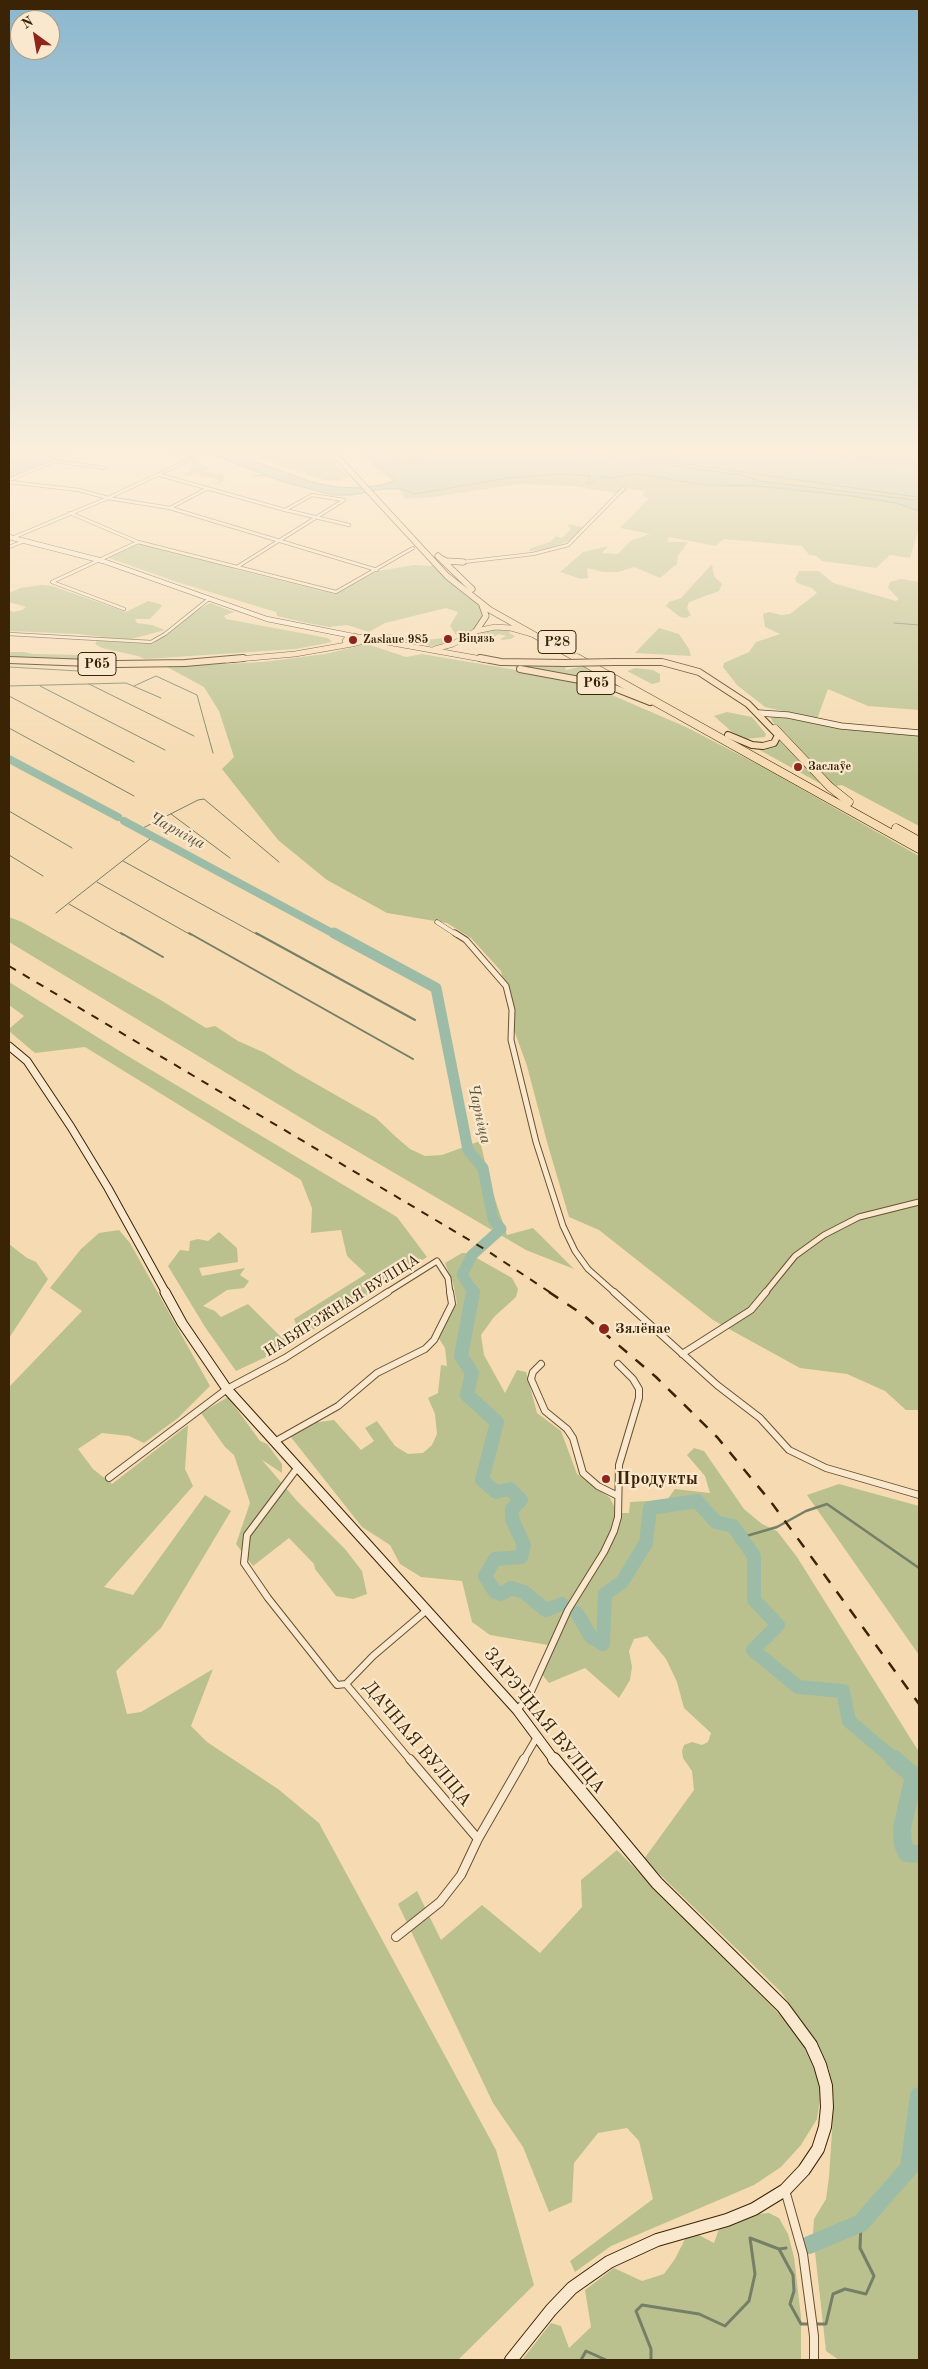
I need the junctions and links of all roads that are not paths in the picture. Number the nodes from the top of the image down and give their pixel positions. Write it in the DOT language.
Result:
graph roads {
  1 [pos="98,559"];
  2 [pos="204,559"];
  3 [pos="251,559"];
  4 [pos="337,559"];
  5 [pos="396,559"];
  6 [pos="432,559"];
  7 [pos="441,559"];
  8 [pos="442,559"];
  9 [pos="493,559"];
  10 [pos="463,562"];
  11 [pos="237,567"];
  12 [pos="377,570"];
  13 [pos="454,572"];
  14 [pos="210,598"];
  15 [pos="482,605"];
  16 [pos="124,609"];
  17 [pos="476,631"];
  18 [pos="9,634"];
  19 [pos="337,634"];
  20 [pos="532,634"];
  21 [pos="345,640"];
  22 [pos="356,640"];
  23 [pos="452,646"];
  24 [pos="328,649"];
  25 [pos="442,650"];
  26 [pos="457,655"];
  27 [pos="9,660"];
  28 [pos="484,660"];
  29 [pos="668,710"];
  30 [pos="759,713"];
  31 [pos="775,729"];
  32 [pos="919,733"];
  33 [pos="728,735"];
  34 [pos="849,802"];
  35 [pos="919,841"];
  36 [pos="919,849"];
  37 [pos="437,922"];
  38 [pos="9,1046"];
  39 [pos="919,1202"];
  40 [pos="682,1354"];
  41 [pos="541,1364"];
  42 [pos="618,1364"];
  43 [pos="227,1389"];
  44 [pos="276,1441"];
  45 [pos="298,1466"];
  46 [pos="109,1478"];
  47 [pos="919,1495"];
  48 [pos="618,1496"];
  49 [pos="427,1610"];
  50 [pos="346,1684"];
  51 [pos="516,1710"];
  52 [pos="537,1737"];
  53 [pos="478,1840"];
  54 [pos="396,1937"];
  55 [pos="785,2190"];
  56 [pos="511,2360"];
  57 [pos="814,2360"];
  1 -- 14 [label="street"];
  1 -- 16 [label="street"];
  2 -- 11 [label="street"];
  3 -- 11 [label="street"];
  4 -- 12 [label="street"];
  5 -- 12 [label="street"];
  6 -- 15 [label="highway, Р28"];
  7 -- 13 [label="highway, Р28"];
  8 -- 10 [label="highway"];
  9 -- 10 [label="street"];
  10 -- 13 [label="highway"];
  11 -- 12 [label="street"];
  13 -- 33 [label="highway, Р28"];
  14 -- 18 [label="street"];
  14 -- 19 [label="street"];
  15 -- 17 [label="highway"];
  15 -- 20 [label="highway, Р28"];
  17 -- 20 [label="main road"];
  17 -- 23 [label="main road"];
  19 -- 21 [label="street"];
  19 -- 22 [label="street"];
  20 -- 29 [label="highway, Р28"];
  21 -- 22 [label="main road, Р65"];
  21 -- 24 [label="main road, Р65"];
  22 -- 24 [label="main road, Р65"];
  22 -- 25 [label="main road, Р65"];
  23 -- 25 [label="main road"];
  23 -- 26 [label="main road"];
  24 -- 27 [label="main road, Р65"];
  25 -- 26 [label="main road, Р65"];
  26 -- 28 [label="main road, Р65"];
  28 -- 29 [label="main road, Р65"];
  28 -- 30 [label="main road, Р65, bridge"];
  29 -- 36 [label="highway, Р28"];
  30 -- 31 [label="main road, Р65"];
  30 -- 32 [label="street"];
  31 -- 33 [label="main road"];
  31 -- 34 [label="highway, Р65"];
  33 -- 34 [label="highway, Р28"];
  34 -- 35 [label="highway, Р28"];
  37 -- 40 [label="street"];
  38 -- 43 [label="street, ЗАРЭЧНАЯ ВУЛІЦА"];
  39 -- 40 [label="street"];
  40 -- 47 [label="street"];
  41 -- 48 [label="street"];
  42 -- 48 [label="street"];
  43 -- 44 [label="street, ЗАРЭЧНАЯ ВУЛІЦА"];
  43 -- 44 [label="street, НАБЯРЭЖНАЯ ВУЛІЦА"];
  43 -- 46 [label="street, НАБЯРЭЖНАЯ ВУЛІЦА"];
  44 -- 45 [label="street, ЗАРЭЧНАЯ ВУЛІЦА"];
  45 -- 49 [label="street, ЗАРЭЧНАЯ ВУЛІЦА"];
  45 -- 50 [label="street, ДАЧНАЯ ВУЛІЦА"];
  48 -- 51 [label="street"];
  49 -- 50 [label="street"];
  49 -- 51 [label="street, ЗАРЭЧНАЯ ВУЛІЦА"];
  50 -- 53 [label="street, ДАЧНАЯ ВУЛІЦА"];
  51 -- 52 [label="street, ЗАРЭЧНАЯ ВУЛІЦА"];
  52 -- 53 [label="street"];
  52 -- 55 [label="street, ЗАРЭЧНАЯ ВУЛІЦА"];
  53 -- 54 [label="street"];
  55 -- 56 [label="street, ЗАРЭЧНАЯ ВУЛІЦА"];
  55 -- 57 [label="street"];
}
